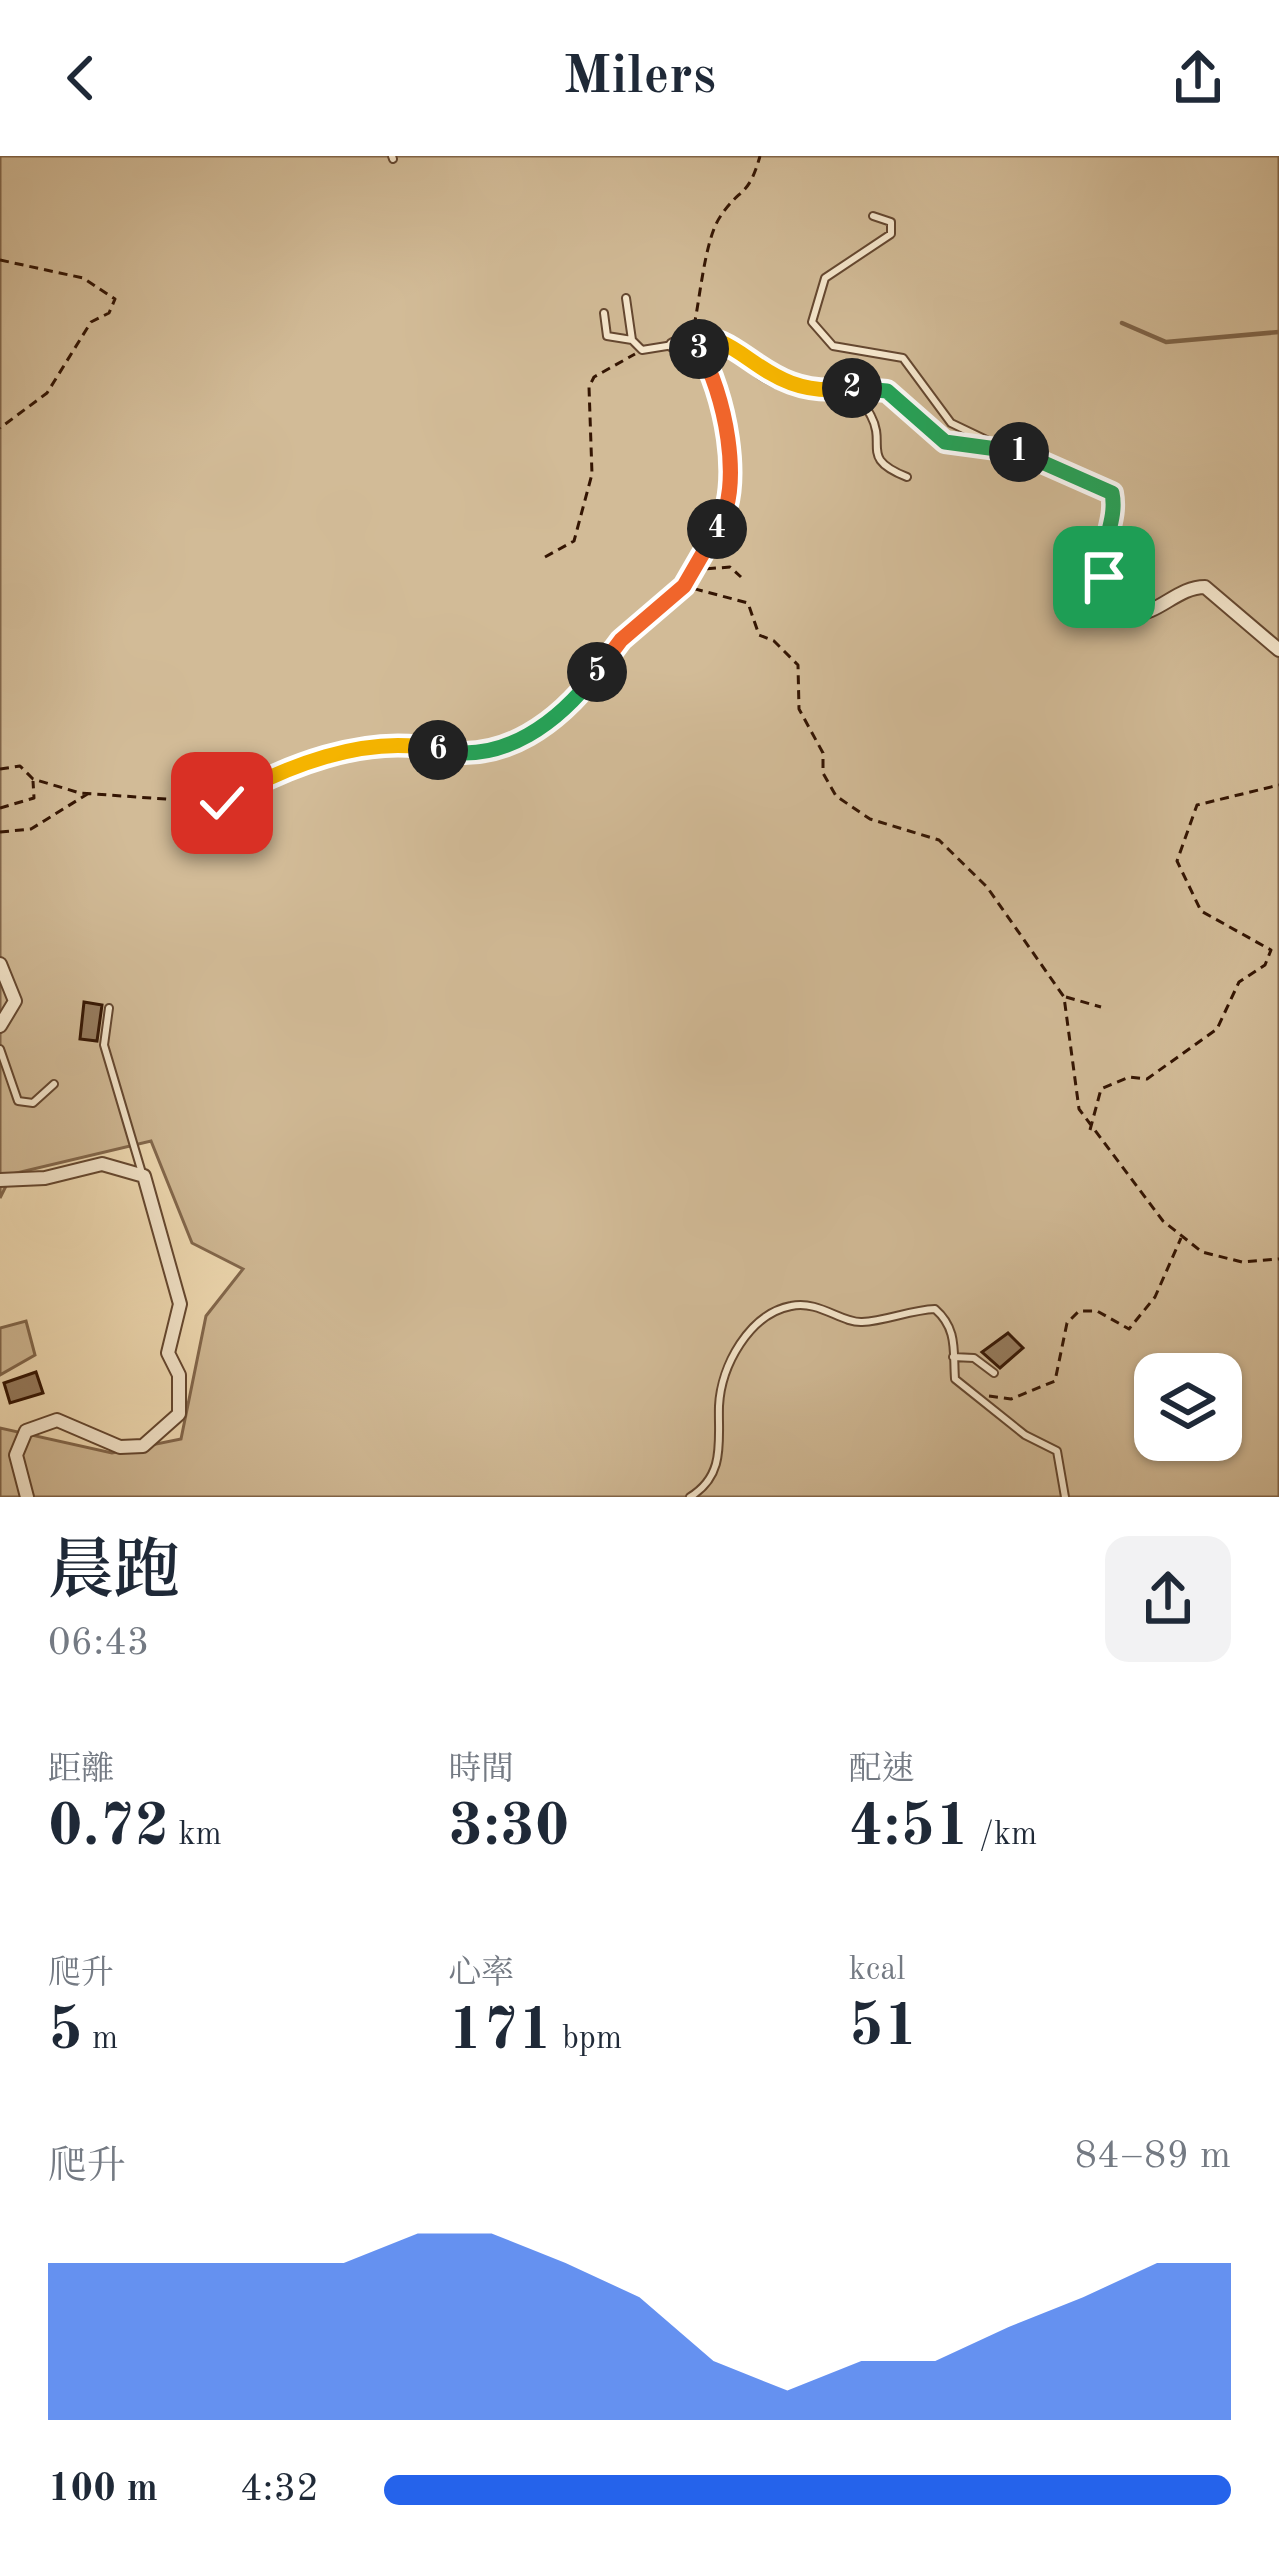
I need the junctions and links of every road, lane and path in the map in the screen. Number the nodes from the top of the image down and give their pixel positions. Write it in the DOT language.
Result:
graph roads {
  1 [pos="760,156"];
  2 [pos="873,216"];
  3 [pos="0,260"];
  4 [pos="626,298"];
  5 [pos="604,314"];
  6 [pos="692,338"];
  7 [pos="632,340"];
  8 [pos="673,345"];
  9 [pos="642,350"];
  10 [pos="830,392"];
  11 [pos="0,428"];
  12 [pos="1011,450"];
  13 [pos="907,477"];
  14 [pos="545,557"];
  15 [pos="690,570"];
  16 [pos="741,577"];
  17 [pos="684,586"];
  18 [pos="1279,650"];
  19 [pos="0,769"];
  20 [pos="33,779"];
  21 [pos="1279,785"];
  22 [pos="89,793"];
  23 [pos="0,808"];
  24 [pos="0,832"];
  25 [pos="0,964"];
  26 [pos="1064,997"];
  27 [pos="1101,1006"];
  28 [pos="109,1008"];
  29 [pos="0,1026"];
  30 [pos="0,1049"];
  31 [pos="54,1084"];
  32 [pos="1090,1130"];
  33 [pos="143,1176"];
  34 [pos="0,1180"];
  35 [pos="1182,1235"];
  36 [pos="1279,1259"];
  37 [pos="953,1357"];
  38 [pos="994,1373"];
  39 [pos="981,1398"];
  40 [pos="27,1497"];
  41 [pos="690,1497"];
  42 [pos="1065,1497"];
  1 -- 6 [label="path"];
  2 -- 12 [label="lane"];
  3 -- 11 [label="path"];
  4 -- 7 [label="lane"];
  5 -- 7 [label="lane"];
  6 -- 8 [label="street"];
  6 -- 10 [label="street"];
  6 -- 15 [label="path"];
  7 -- 9 [label="lane"];
  8 -- 9 [label="lane"];
  9 -- 14 [label="path"];
  10 -- 12 [label="street"];
  10 -- 13 [label="lane"];
  12 -- 18 [label="street"];
  15 -- 16 [label="path"];
  15 -- 17 [label="path"];
  17 -- 22 [label="path"];
  17 -- 26 [label="path"];
  19 -- 20 [label="path"];
  20 -- 22 [label="path"];
  20 -- 23 [label="path"];
  21 -- 32 [label="path"];
  22 -- 24 [label="path"];
  25 -- 29 [label="street"];
  26 -- 27 [label="path"];
  26 -- 32 [label="path"];
  28 -- 33 [label="lane"];
  30 -- 31 [label="lane"];
  32 -- 35 [label="path"];
  33 -- 34 [label="street"];
  33 -- 40 [label="street"];
  35 -- 36 [label="path"];
  35 -- 39 [label="path"];
  37 -- 38 [label="lane"];
  37 -- 39 [label="lane"];
  37 -- 41 [label="lane"];
  39 -- 42 [label="lane"];
}
